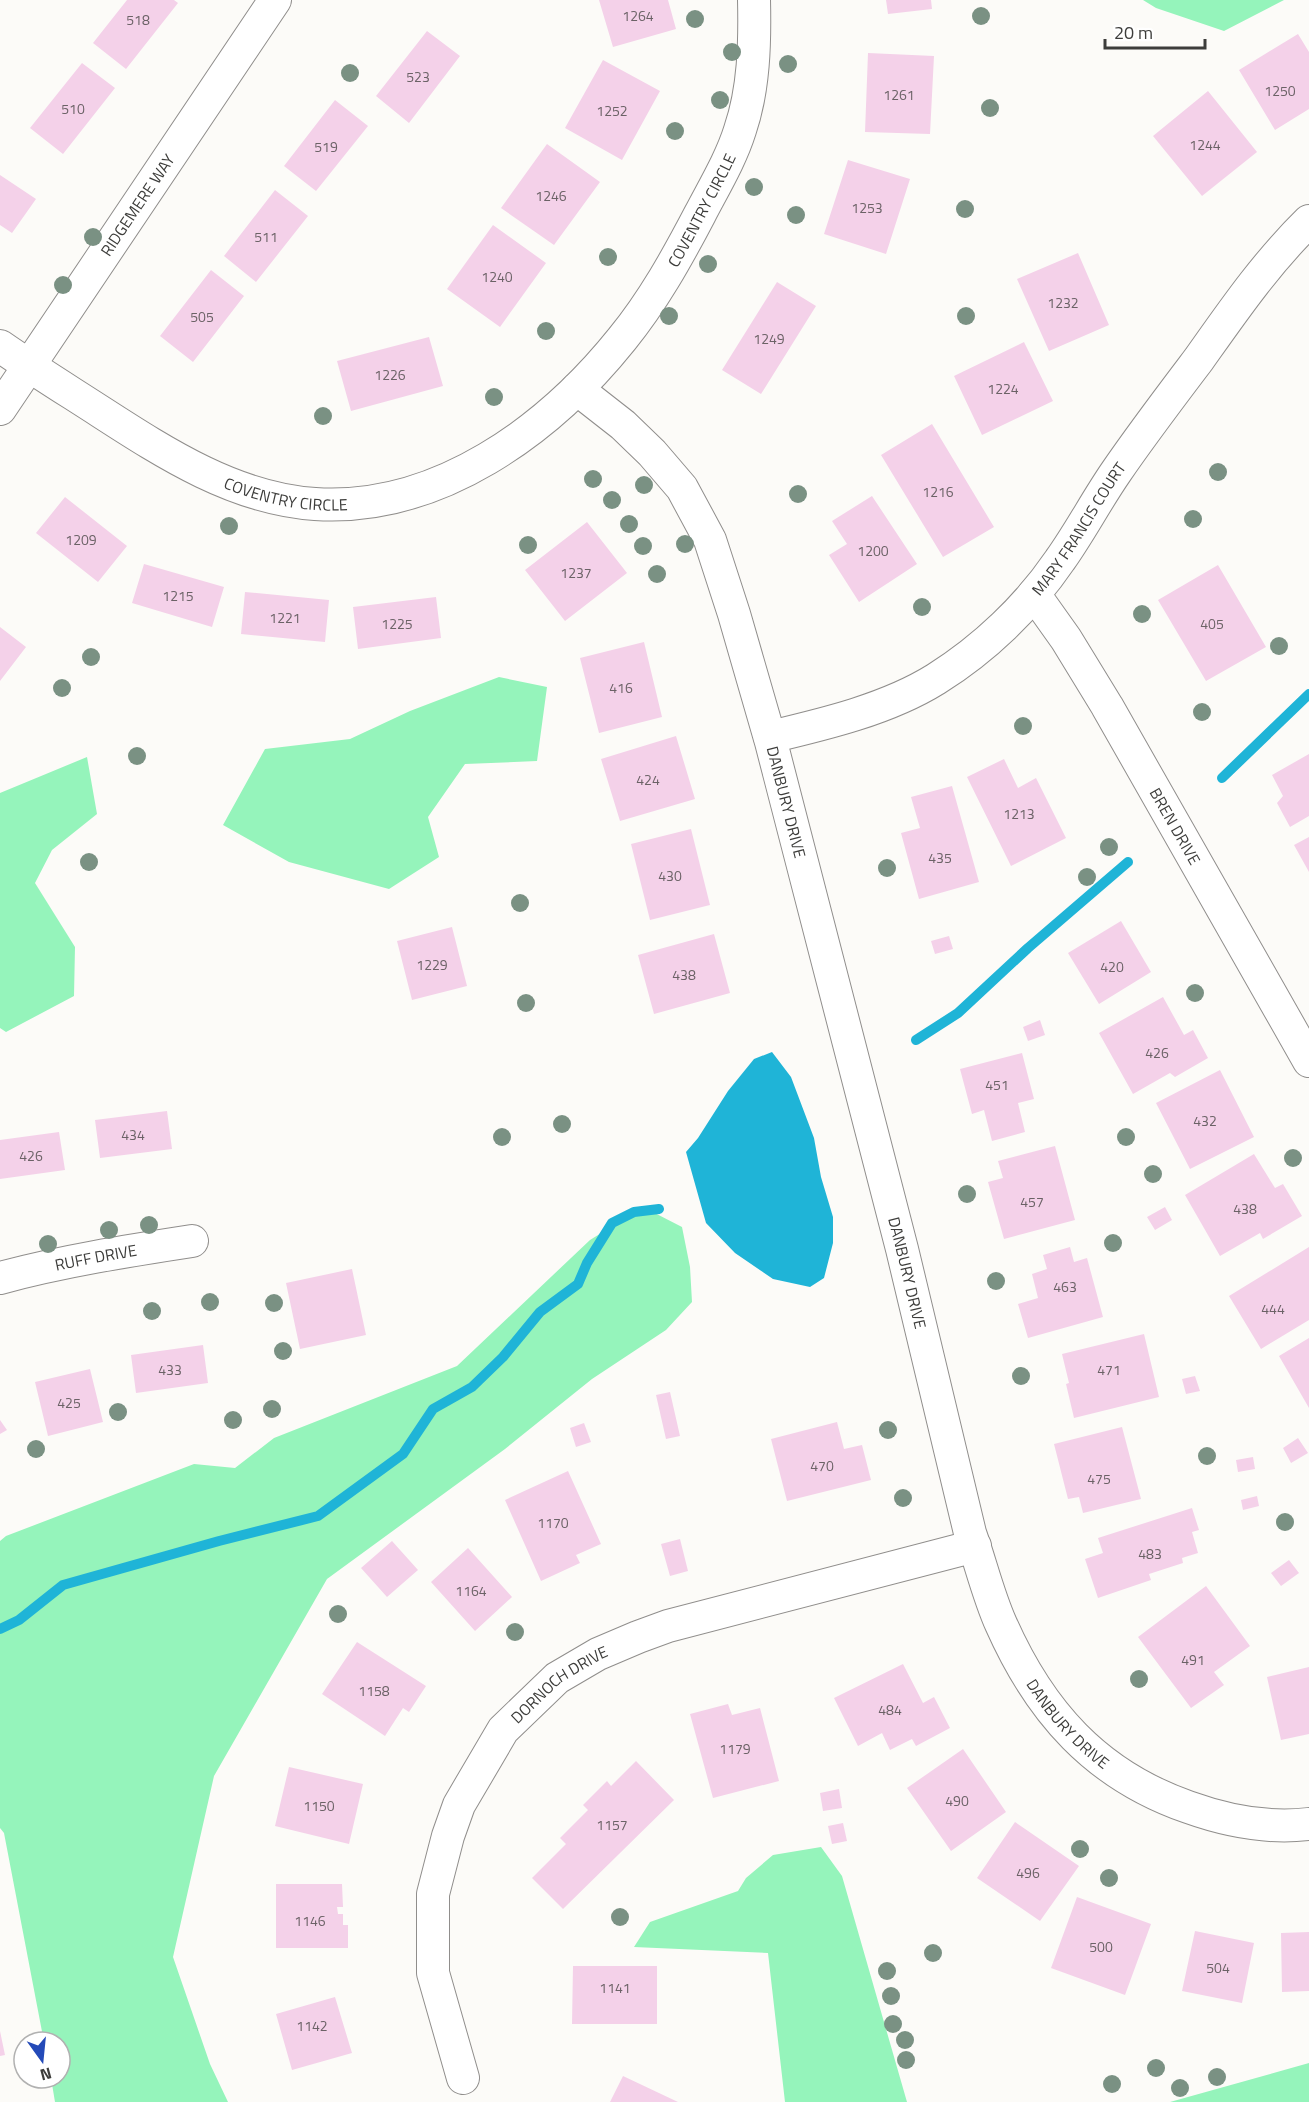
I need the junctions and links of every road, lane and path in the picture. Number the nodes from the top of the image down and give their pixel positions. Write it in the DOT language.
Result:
graph roads {
  1 [pos="275,0"];
  2 [pos="754,0"];
  3 [pos="1309,221"];
  4 [pos="0,346"];
  5 [pos="29,366"];
  6 [pos="577,389"];
  7 [pos="0,409"];
  8 [pos="1035,594"];
  9 [pos="770,737"];
  10 [pos="1309,1061"];
  11 [pos="192,1241"];
  12 [pos="0,1278"];
  13 [pos="975,1546"];
  14 [pos="1309,1824"];
  15 [pos="463,2078"];
  1 -- 5 [label="street, RIDGEMERE WAY"];
  2 -- 6 [label="street, COVENTRY CIRCLE"];
  3 -- 8 [label="street, MARY FRANCIS COURT"];
  4 -- 5 [label="street, COVENTRY CIRCLE"];
  5 -- 6 [label="street, COVENTRY CIRCLE"];
  5 -- 7 [label="street, RIDGEMERE WAY"];
  6 -- 9 [label="street, DANBURY DRIVE"];
  8 -- 9 [label="street, MARY FRANCIS COURT"];
  8 -- 10 [label="street, BREN DRIVE"];
  9 -- 13 [label="street, DANBURY DRIVE"];
  11 -- 12 [label="street, RUFF DRIVE"];
  13 -- 14 [label="street, DANBURY DRIVE"];
  13 -- 15 [label="street, DORNOCH DRIVE"];
}
